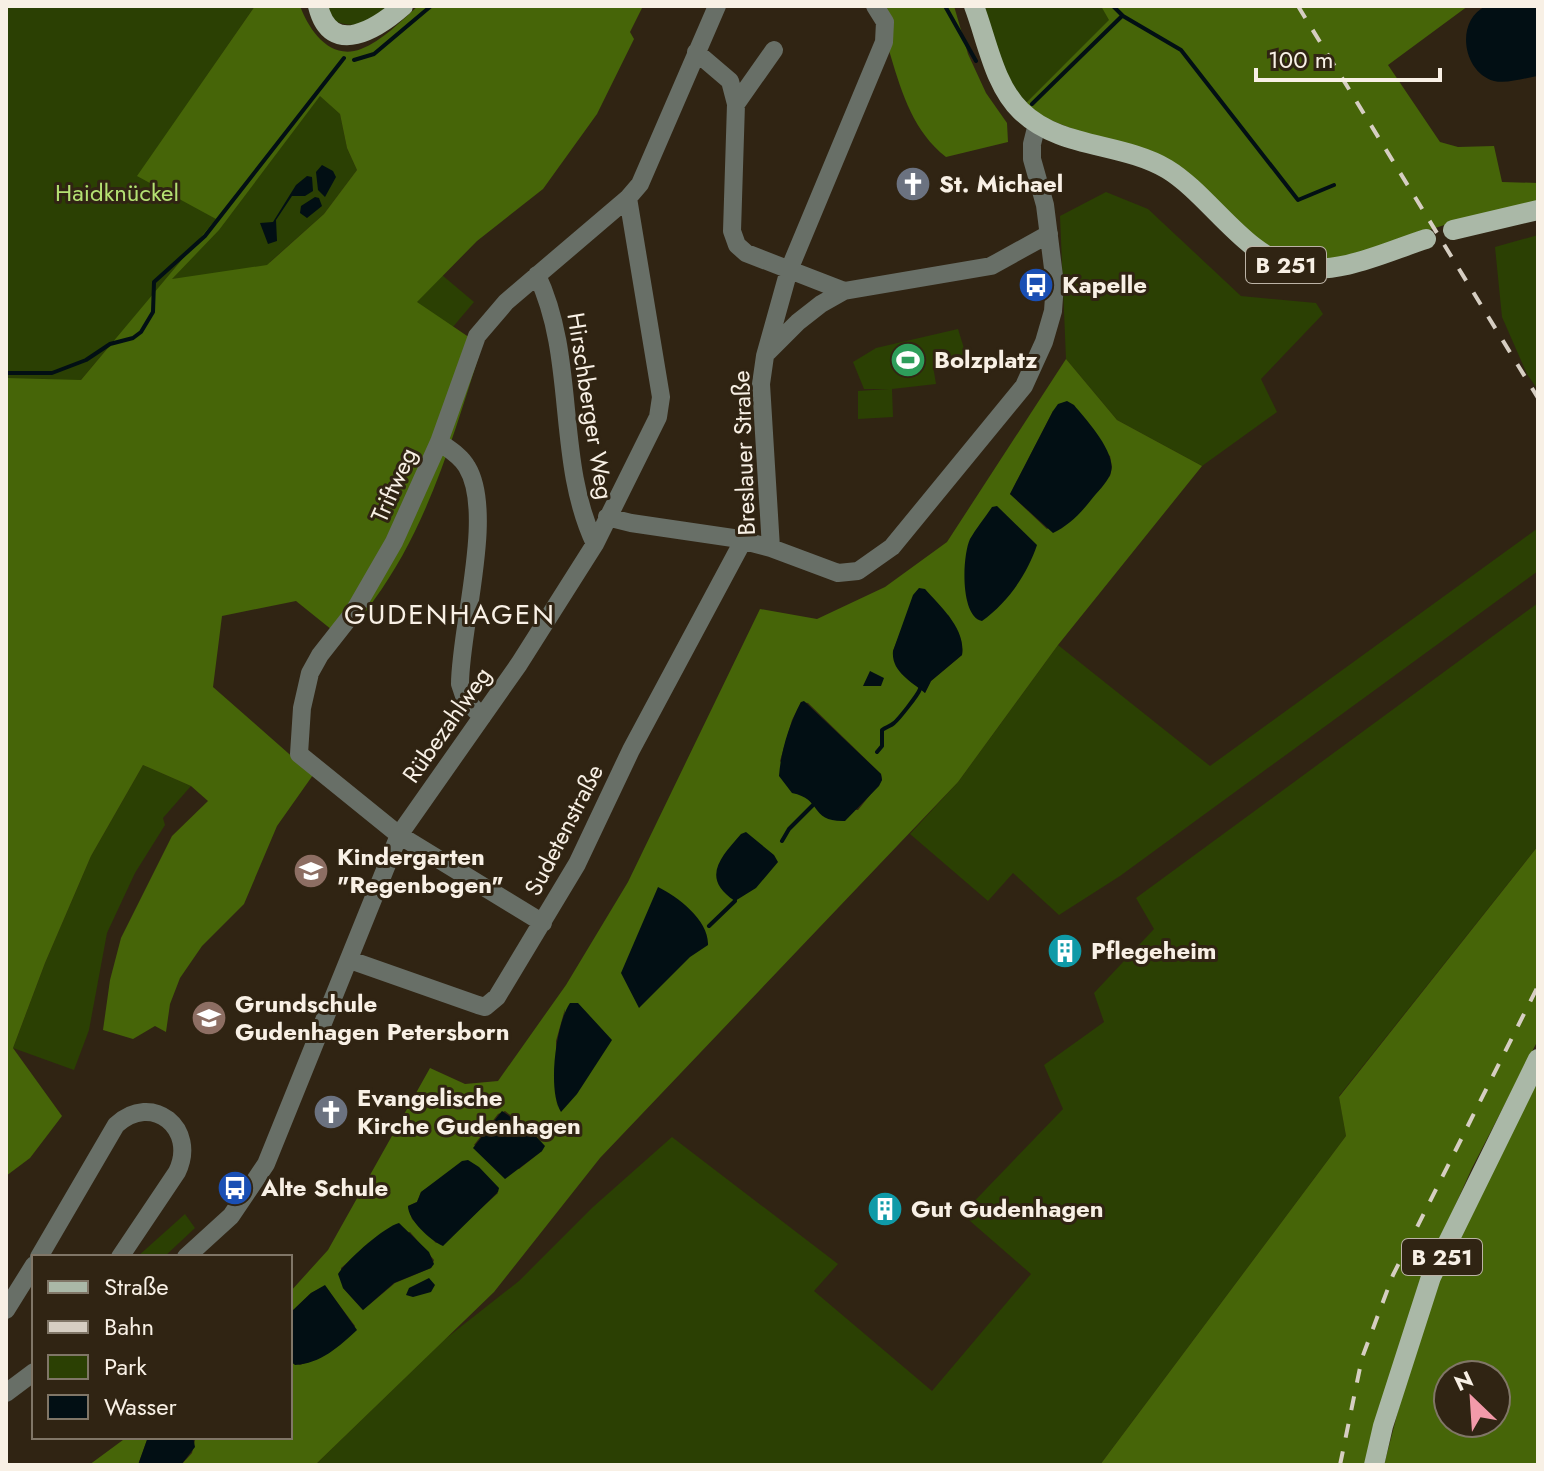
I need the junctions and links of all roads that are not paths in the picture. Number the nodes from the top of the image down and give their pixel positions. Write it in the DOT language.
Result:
graph roads {
  1 [pos="318,6"];
  2 [pos="403,6"];
  3 [pos="717,6"];
  4 [pos="875,6"];
  5 [pos="974,6"];
  6 [pos="774,50"];
  7 [pos="696,52"];
  8 [pos="736,104"];
  9 [pos="1037,124"];
  10 [pos="628,198"];
  11 [pos="1538,210"];
  12 [pos="1453,230"];
  13 [pos="1049,234"];
  14 [pos="1426,239"];
  15 [pos="789,270"];
  16 [pos="537,275"];
  17 [pos="844,291"];
  18 [pos="765,356"];
  19 [pos="439,442"];
  20 [pos="607,517"];
  21 [pos="743,541"];
  22 [pos="595,544"];
  23 [pos="771,548"];
  24 [pos="482,717"];
  25 [pos="399,835"];
  26 [pos="543,923"];
  27 [pos="350,960"];
  28 [pos="1538,1059"];
  29 [pos="40,1255"];
  30 [pos="121,1255"];
  31 [pos="188,1255"];
  32 [pos="32,1268"];
  33 [pos="6,1310"];
  34 [pos="32,1374"];
  35 [pos="6,1393"];
  36 [pos="1374,1465"];
  1 -- 2 [label="main road"];
  3 -- 7 [label="street, Triftweg"];
  4 -- 15 [label="street"];
  5 -- 9 [label="main road, B 251"];
  6 -- 8 [label="street"];
  7 -- 8 [label="street"];
  7 -- 10 [label="street, Triftweg"];
  8 -- 15 [label="street"];
  9 -- 13 [label="street"];
  9 -- 14 [label="main road, B 251"];
  10 -- 16 [label="street, Triftweg"];
  10 -- 20 [label="street, Rübezahlweg"];
  11 -- 12 [label="main road"];
  13 -- 17 [label="street, Breslauer Straße"];
  13 -- 23 [label="street"];
  15 -- 17 [label="street"];
  15 -- 18 [label="street, Breslauer Straße"];
  16 -- 19 [label="street, Triftweg"];
  16 -- 22 [label="street, Hirschberger Weg"];
  17 -- 18 [label="street, Breslauer Straße"];
  18 -- 23 [label="street, Breslauer Straße"];
  19 -- 24 [label="street"];
  19 -- 25 [label="street, Triftweg"];
  20 -- 21 [label="street"];
  20 -- 22 [label="street, Rübezahlweg"];
  21 -- 23 [label="street"];
  21 -- 26 [label="street, Sudetenstraße"];
  22 -- 24 [label="street, Rübezahlweg"];
  24 -- 25 [label="street, Rübezahlweg"];
  25 -- 26 [label="street, Triftweg"];
  25 -- 27 [label="street, Rübezahlweg"];
  26 -- 27 [label="street, Sudetenstraße"];
  27 -- 31 [label="street, Rübezahlweg"];
  28 -- 36 [label="main road, B 251"];
  29 -- 30 [label="street"];
  32 -- 33 [label="street"];
  34 -- 35 [label="street"];
}
